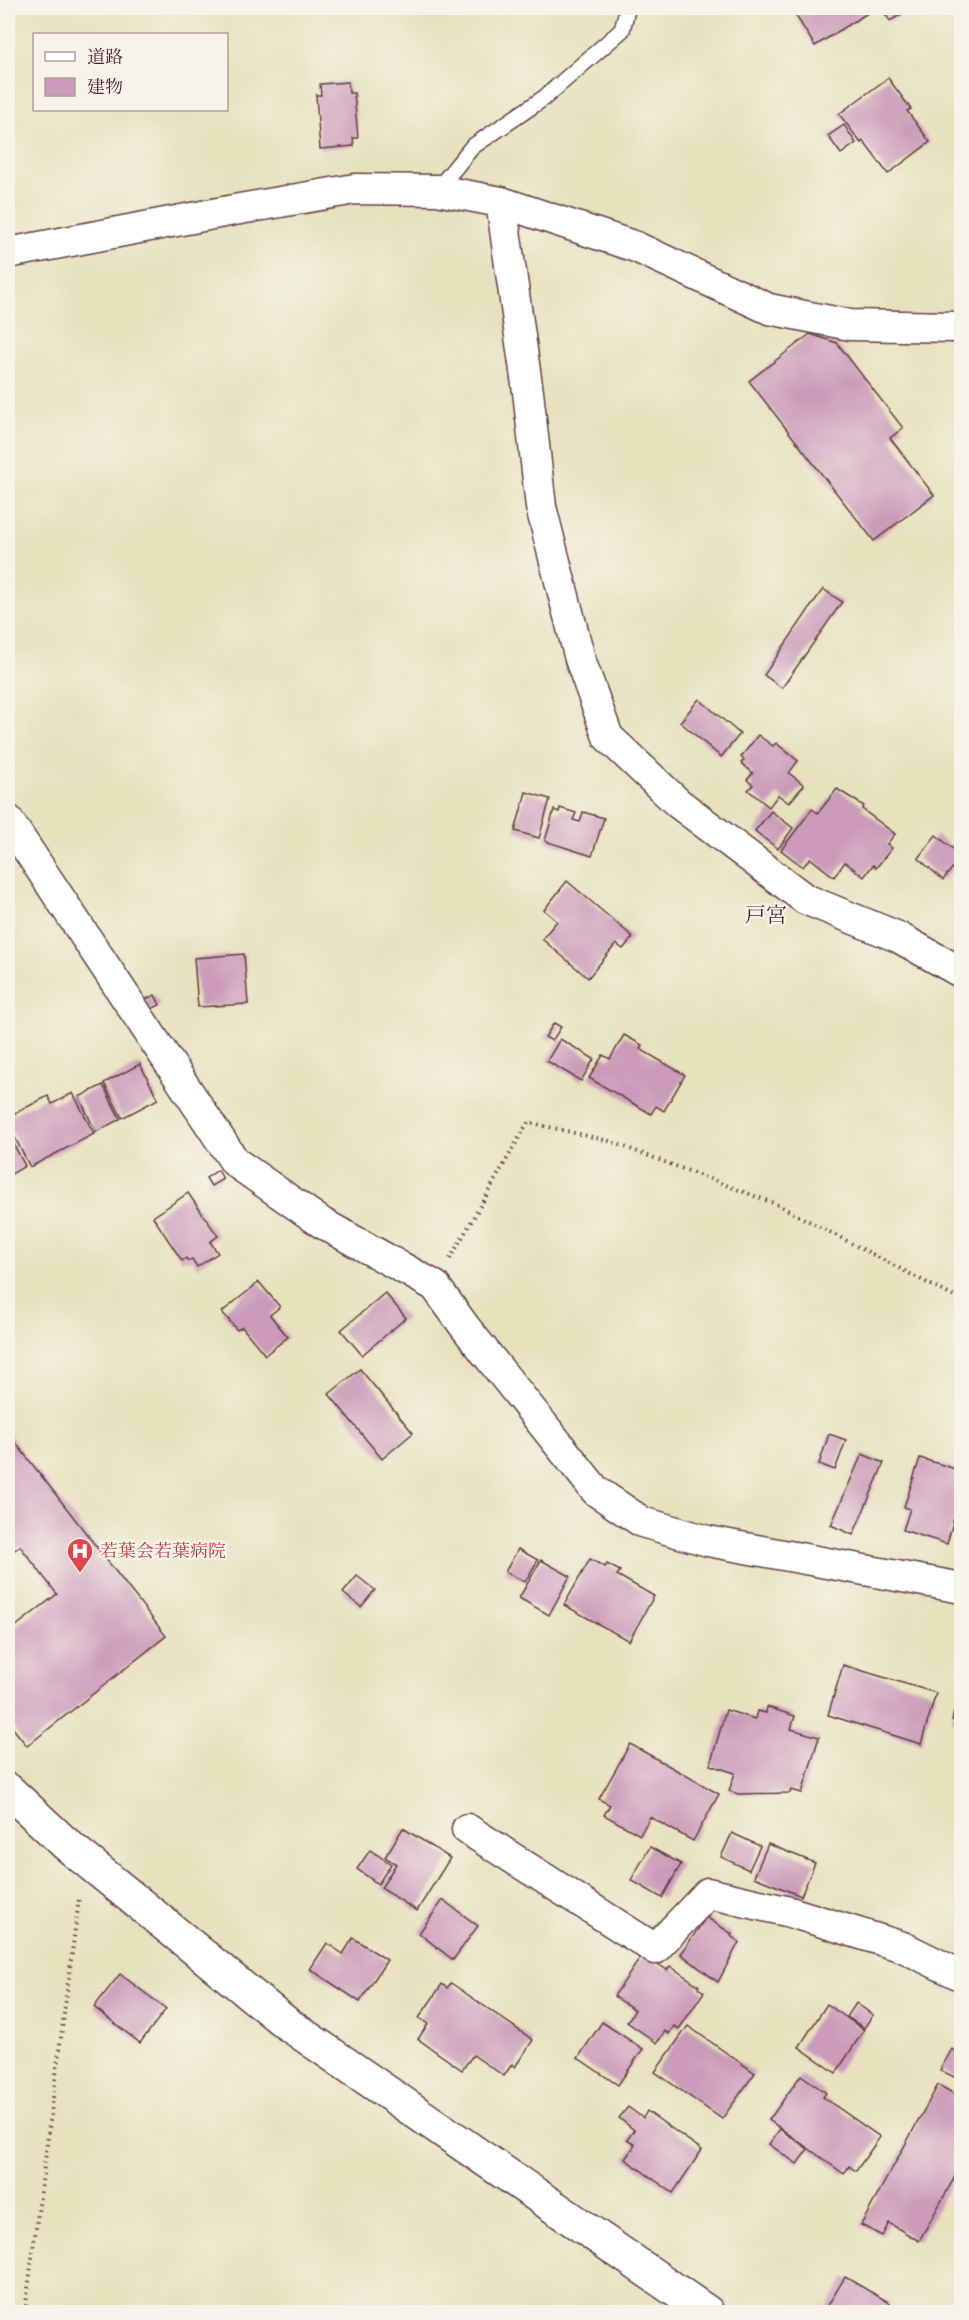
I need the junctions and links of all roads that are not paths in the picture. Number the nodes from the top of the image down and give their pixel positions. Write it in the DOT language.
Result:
graph roads {
  1 [pos="627,10"];
  2 [pos="436,190"];
  3 [pos="501,202"];
  4 [pos="8,253"];
  5 [pos="959,330"];
  6 [pos="8,820"];
  7 [pos="962,973"];
  8 [pos="962,1588"];
  9 [pos="8,1790"];
  10 [pos="467,1829"];
  11 [pos="962,1976"];
  12 [pos="707,2313"];
  1 -- 2 [label="lane"];
  2 -- 3 [label="street"];
  2 -- 4 [label="street"];
  3 -- 5 [label="street"];
  3 -- 7 [label="street"];
  6 -- 8 [label="street"];
  9 -- 12 [label="street"];
  10 -- 11 [label="street"];
}
